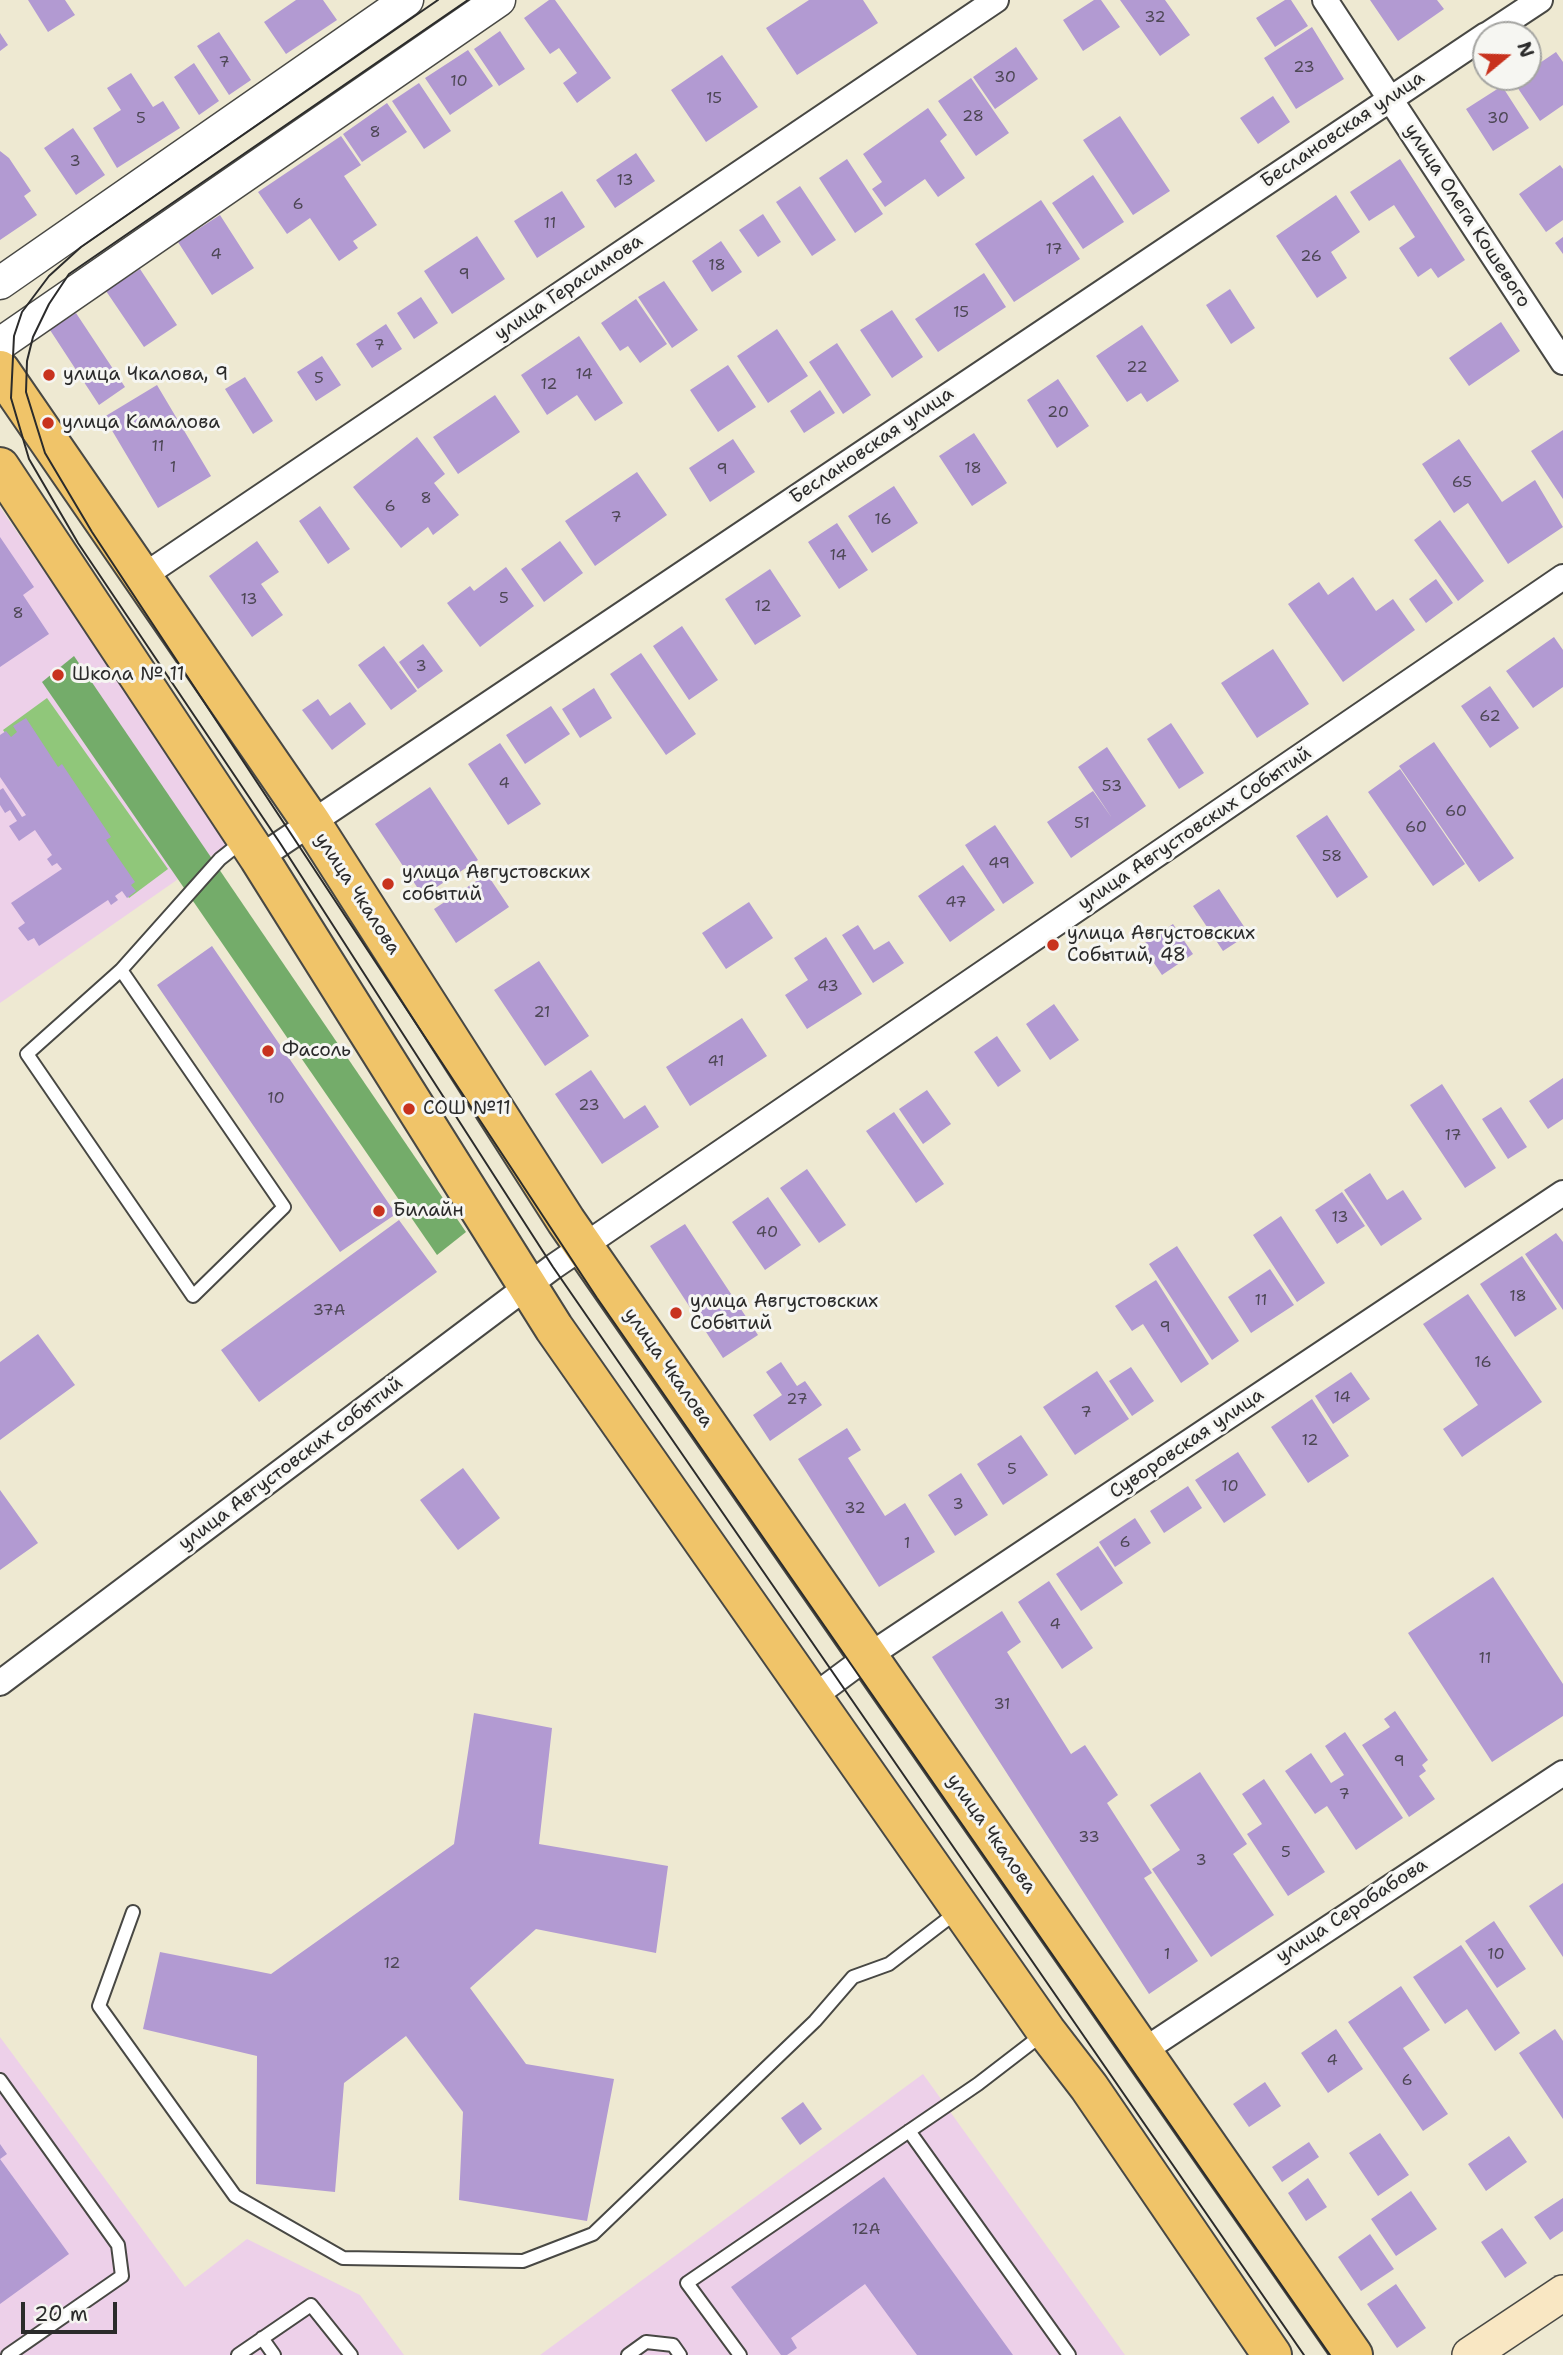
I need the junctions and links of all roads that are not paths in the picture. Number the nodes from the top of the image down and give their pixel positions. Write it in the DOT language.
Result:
graph roads {
  1 [pos="407,0"];
  2 [pos="499,0"];
  3 [pos="996,0"];
  4 [pos="1325,0"];
  5 [pos="1540,0"];
  6 [pos="1508,21"];
  7 [pos="1472,44"];
  8 [pos="1390,99"];
  9 [pos="0,284"];
  10 [pos="0,344"];
  11 [pos="1563,362"];
  12 [pos="0,370"];
  13 [pos="0,467"];
  14 [pos="142,577"];
  15 [pos="1563,577"];
  16 [pos="311,822"];
  17 [pos="252,849"];
  18 [pos="121,970"];
  19 [pos="1563,1193"];
  20 [pos="584,1247"];
  21 [pos="526,1287"];
  22 [pos="867,1657"];
  23 [pos="0,1683"];
  24 [pos="813,1697"];
  25 [pos="1563,1773"];
  26 [pos="961,1909"];
  27 [pos="133,1912"];
  28 [pos="1046,2031"];
  29 [pos="1143,2052"];
  30 [pos="0,2080"];
  31 [pos="909,2131"];
  32 [pos="1563,2293"];
  33 [pos="262,2338"];
  34 [pos="8,2355"];
  35 [pos="238,2355"];
  36 [pos="274,2355"];
  37 [pos="351,2355"];
  38 [pos="628,2355"];
  39 [pos="680,2355"];
  40 [pos="740,2355"];
  41 [pos="1069,2355"];
  42 [pos="1272,2355"];
  43 [pos="1353,2355"];
  44 [pos="1470,2355"];
  1 -- 9 [label="street"];
  2 -- 10 [label="street"];
  3 -- 14 [label="street, улица Герасимова"];
  4 -- 8 [label="street, улица Олега Кошевого"];
  5 -- 6 [label="street, Беслановская улица"];
  7 -- 8 [label="street, Беслановская улица"];
  8 -- 11 [label="street, улица Олега Кошевого"];
  8 -- 16 [label="street, Беслановская улица"];
  12 -- 14 [label="main road, улица Чкалова"];
  13 -- 17 [label="main road"];
  14 -- 16 [label="main road, улица Чкалова"];
  15 -- 20 [label="street, улица Августовских Событий"];
  16 -- 17 [label="street, Беслановская улица"];
  16 -- 20 [label="main road, улица Чкалова"];
  17 -- 18 [label="lane"];
  17 -- 21 [label="main road"];
  18 -- 18 [label="lane"];
  19 -- 22 [label="street, Суворовская улица"];
  20 -- 21 [label="street, улица Августовских событий"];
  20 -- 22 [label="main road, улица Чкалова"];
  21 -- 23 [label="street, улица Августовских событий"];
  21 -- 24 [label="main road"];
  22 -- 24 [label="street, Суворовская улица"];
  22 -- 29 [label="main road, улица Чкалова"];
  24 -- 26 [label="main road"];
  25 -- 29 [label="street, улица Серобабова"];
  26 -- 27 [label="lane"];
  26 -- 28 [label="main road"];
  28 -- 31 [label="lane"];
  28 -- 42 [label="main road"];
  29 -- 43 [label="main road, улица Чкалова"];
  30 -- 34 [label="lane"];
  31 -- 40 [label="lane"];
  31 -- 41 [label="lane"];
  32 -- 44 [label="main road"];
  33 -- 35 [label="lane"];
  33 -- 36 [label="lane"];
  33 -- 37 [label="lane"];
  38 -- 39 [label="lane"];
}
